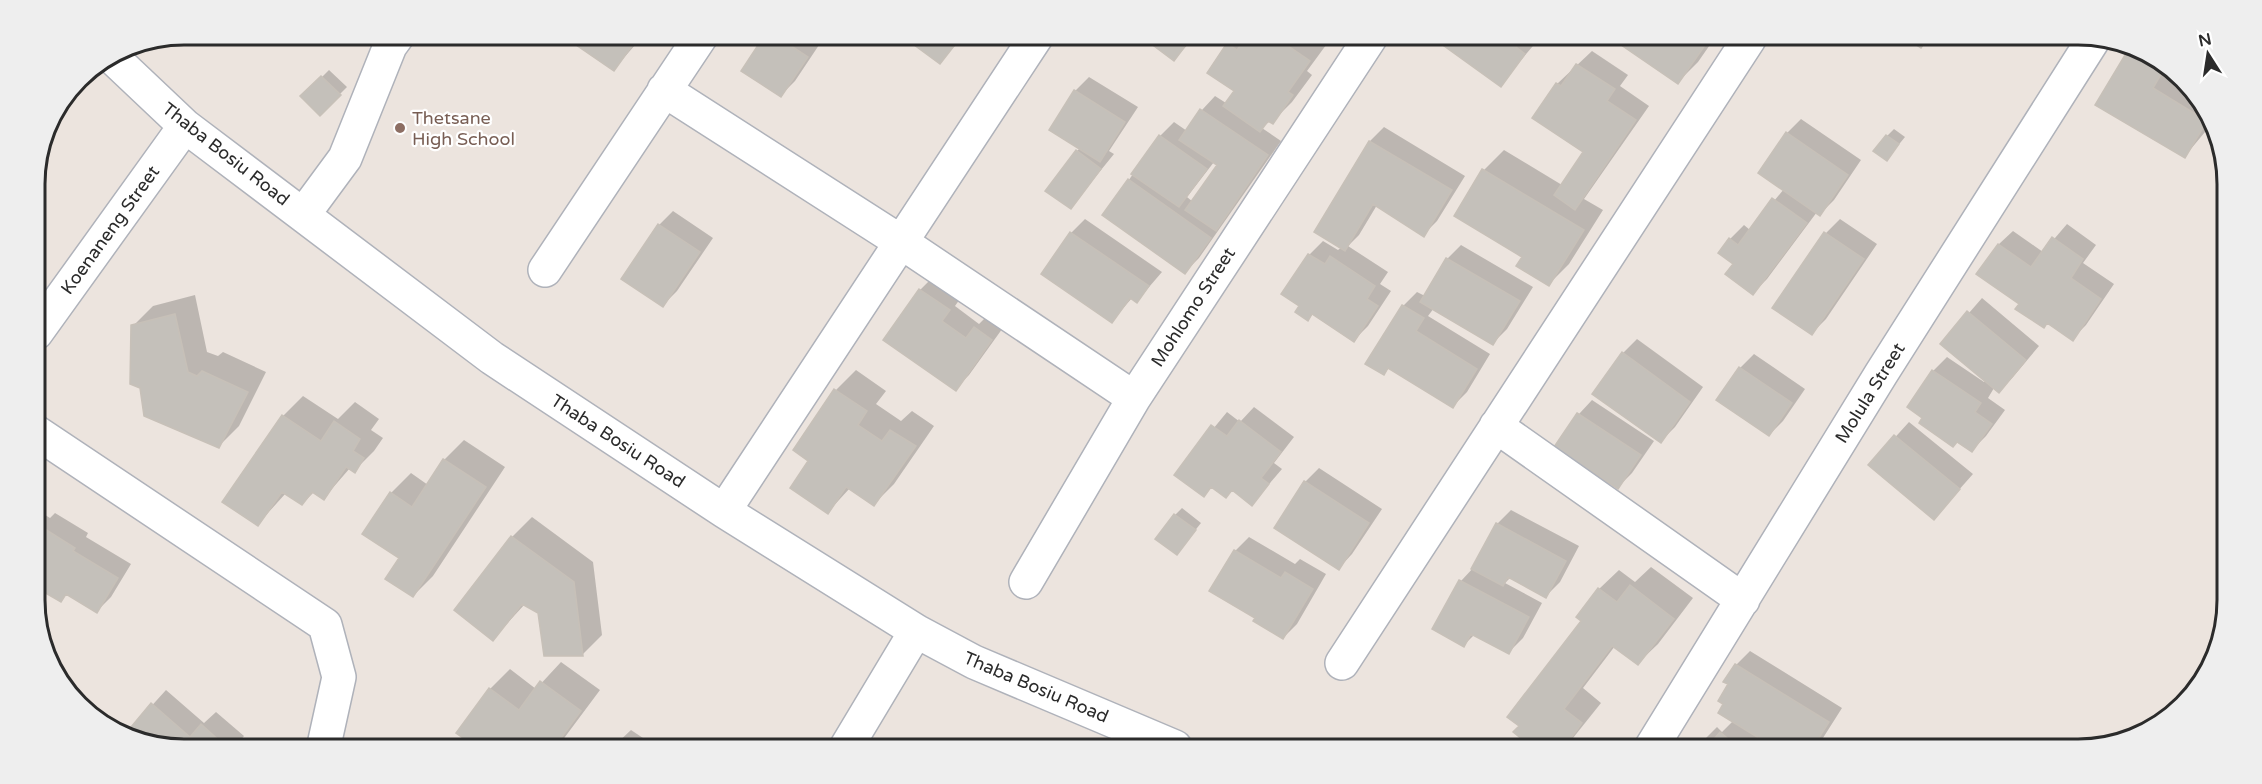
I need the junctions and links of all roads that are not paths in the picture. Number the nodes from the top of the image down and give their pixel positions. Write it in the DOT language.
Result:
graph roads {
  1 [pos="391,45"];
  2 [pos="695,45"];
  3 [pos="1031,45"];
  4 [pos="1365,45"];
  5 [pos="1745,45"];
  6 [pos="2089,46"];
  7 [pos="117,62"];
  8 [pos="664,90"];
  9 [pos="185,126"];
  10 [pos="303,215"];
  11 [pos="901,242"];
  12 [pos="545,270"];
  13 [pos="45,320"];
  14 [pos="1134,398"];
  15 [pos="1496,426"];
  16 [pos="45,438"];
  17 [pos="724,511"];
  18 [pos="1026,582"];
  19 [pos="1743,600"];
  20 [pos="916,631"];
  21 [pos="1342,663"];
  22 [pos="325,739"];
  23 [pos="851,739"];
  24 [pos="1156,739"];
  25 [pos="1657,739"];
  1 -- 10 [label="street"];
  2 -- 8 [label="street"];
  3 -- 11 [label="street"];
  4 -- 14 [label="street, Mohlomo Street"];
  5 -- 15 [label="street"];
  6 -- 19 [label="street, Molula Street"];
  7 -- 9 [label="street, Thaba Bosiu Road"];
  8 -- 11 [label="street"];
  8 -- 12 [label="street"];
  9 -- 10 [label="street, Thaba Bosiu Road"];
  9 -- 13 [label="street, Koenaneng Street"];
  10 -- 17 [label="street, Thaba Bosiu Road"];
  11 -- 14 [label="street"];
  11 -- 17 [label="street"];
  14 -- 18 [label="street, Mohlomo Street"];
  15 -- 19 [label="street"];
  15 -- 21 [label="street"];
  16 -- 22 [label="street"];
  17 -- 20 [label="street, Thaba Bosiu Road"];
  19 -- 25 [label="street, Molula Street"];
  20 -- 23 [label="street"];
  20 -- 24 [label="street, Thaba Bosiu Road"];
}
